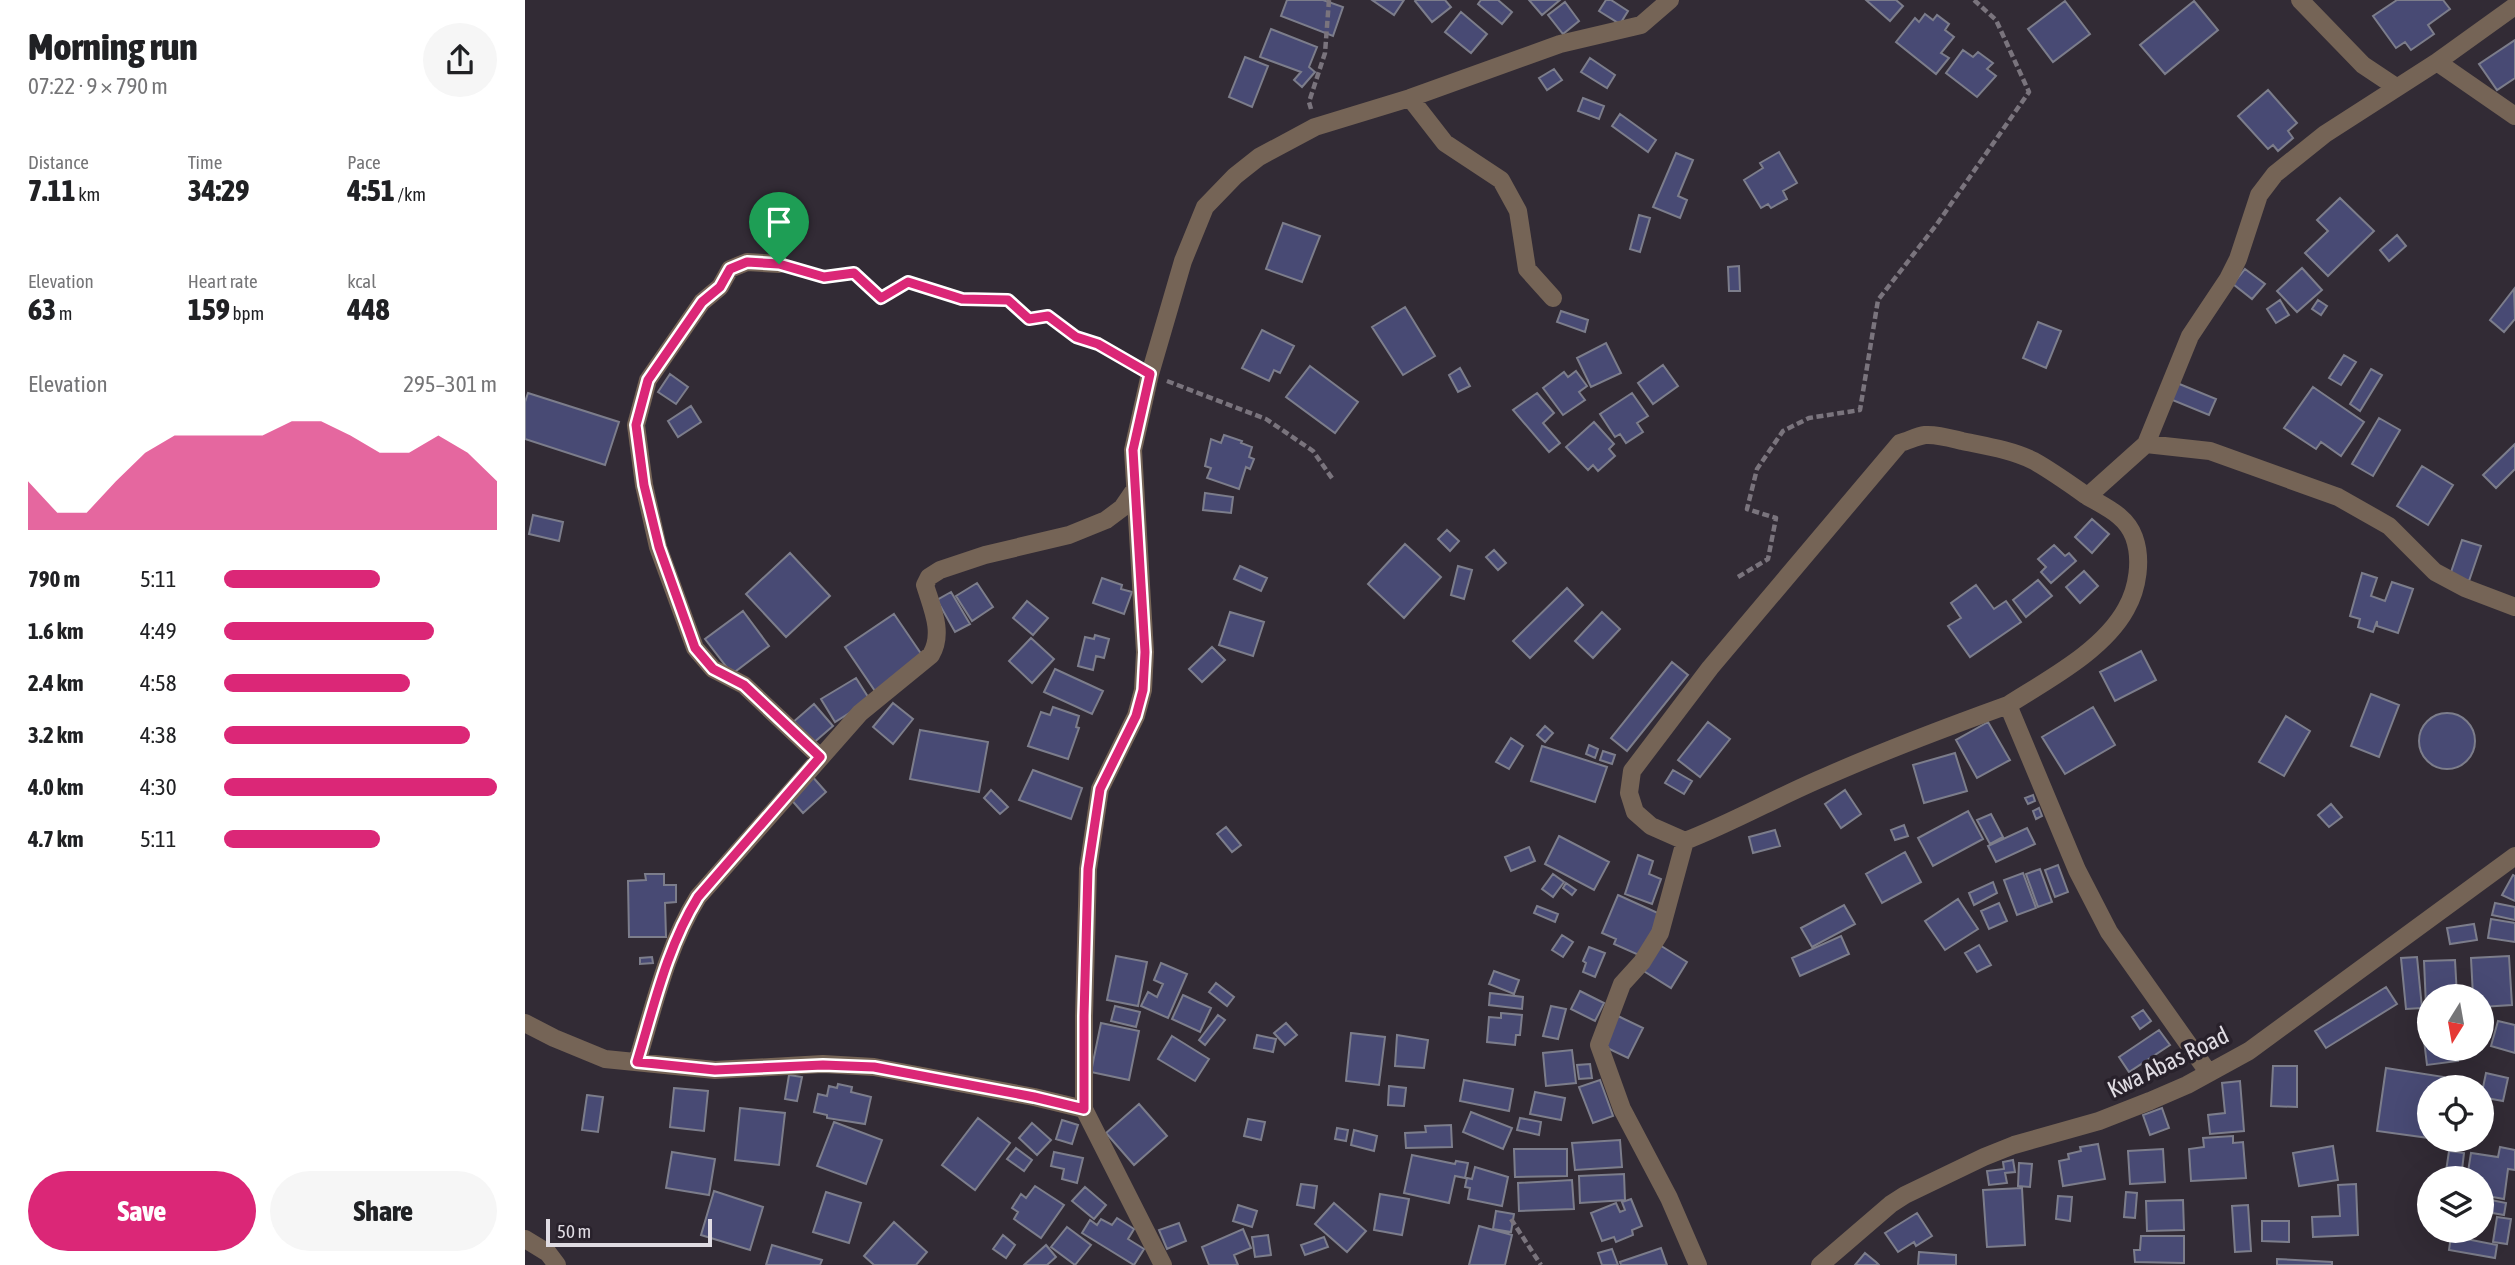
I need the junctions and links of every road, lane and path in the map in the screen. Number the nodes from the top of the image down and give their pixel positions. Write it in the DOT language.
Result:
graph roads {
  1 [pos="1329,0"];
  2 [pos="1670,0"];
  3 [pos="1974,0"];
  4 [pos="2300,0"];
  5 [pos="2515,6"];
  6 [pos="2437,62"];
  7 [pos="2396,87"];
  8 [pos="1410,98"];
  9 [pos="2515,116"];
  10 [pos="1315,127"];
  11 [pos="779,264"];
  12 [pos="1553,298"];
  13 [pos="1150,374"];
  14 [pos="2146,444"];
  15 [pos="1334,481"];
  16 [pos="1135,489"];
  17 [pos="2088,496"];
  18 [pos="1738,577"];
  19 [pos="2515,607"];
  20 [pos="2008,705"];
  21 [pos="820,757"];
  22 [pos="1685,841"];
  23 [pos="2515,856"];
  24 [pos="525,1023"];
  25 [pos="637,1062"];
  26 [pos="2208,1073"];
  27 [pos="1084,1109"];
  28 [pos="1511,1219"];
  29 [pos="525,1238"];
  30 [pos="557,1265"];
  31 [pos="1163,1265"];
  32 [pos="1541,1265"];
  33 [pos="1698,1265"];
  34 [pos="1820,1265"];
  1 -- 10 [label="path"];
  2 -- 8 [label="street"];
  3 -- 18 [label="path"];
  4 -- 7 [label="street"];
  5 -- 6 [label="street"];
  6 -- 7 [label="street"];
  6 -- 9 [label="street"];
  7 -- 14 [label="street"];
  8 -- 10 [label="street"];
  8 -- 12 [label="street"];
  10 -- 13 [label="street"];
  11 -- 13 [label="path"];
  11 -- 21 [label="street"];
  13 -- 15 [label="path"];
  13 -- 16 [label="street"];
  14 -- 17 [label="street"];
  14 -- 19 [label="street"];
  16 -- 21 [label="street"];
  16 -- 27 [label="street"];
  17 -- 20 [label="street"];
  17 -- 22 [label="street"];
  20 -- 22 [label="street"];
  20 -- 26 [label="street"];
  21 -- 25 [label="street"];
  22 -- 33 [label="street"];
  23 -- 26 [label="street, Kwa Abas Road"];
  24 -- 25 [label="street"];
  25 -- 27 [label="street"];
  26 -- 34 [label="street, Kwa Abas Road"];
  27 -- 31 [label="street"];
  28 -- 32 [label="path"];
  29 -- 30 [label="street"];
}
